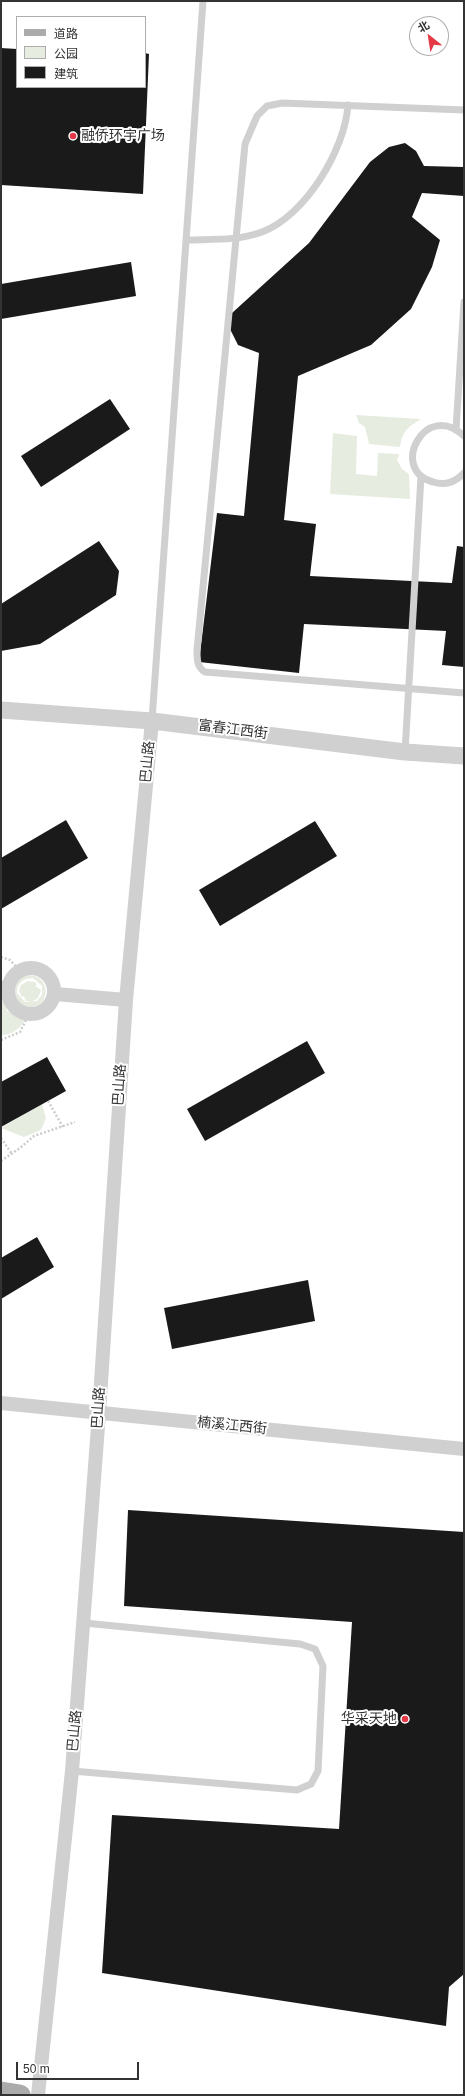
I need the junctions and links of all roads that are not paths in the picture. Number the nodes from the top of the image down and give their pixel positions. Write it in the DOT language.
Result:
graph roads {
  1 [pos="202,1"];
  2 [pos="348,105"];
  3 [pos="464,110"];
  4 [pos="236,239"];
  5 [pos="186,240"];
  6 [pos="464,302"];
  7 [pos="456,430"];
  8 [pos="464,436"];
  9 [pos="464,473"];
  10 [pos="421,476"];
  11 [pos="409,688"];
  12 [pos="464,693"];
  13 [pos="1,710"];
  14 [pos="152,720"];
  15 [pos="405,752"];
  16 [pos="464,756"];
  17 [pos="5,982"];
  18 [pos="54,994"];
  19 [pos="126,1000"];
  20 [pos="1,1403"];
  21 [pos="99,1413"];
  22 [pos="464,1449"];
  23 [pos="84,1623"];
  24 [pos="72,1771"];
  25 [pos="1,2092"];
  26 [pos="20,2095"];
  27 [pos="38,2095"];
  1 -- 5 [label="lane"];
  2 -- 3 [label="lane"];
  2 -- 4 [label="lane"];
  2 -- 4 [label="lane"];
  4 -- 5 [label="lane"];
  4 -- 11 [label="lane"];
  5 -- 14 [label="lane"];
  6 -- 7 [label="lane"];
  7 -- 8 [label="lane"];
  7 -- 10 [label="lane"];
  9 -- 10 [label="lane"];
  10 -- 11 [label="lane"];
  11 -- 12 [label="lane"];
  11 -- 15 [label="lane"];
  13 -- 14 [label="street, 富春江西街"];
  14 -- 15 [label="street, 富春江西街"];
  14 -- 19 [label="street, 巴山路"];
  15 -- 16 [label="street, 富春江西街"];
  17 -- 18 [label="street"];
  17 -- 18 [label="street"];
  18 -- 19 [label="street"];
  19 -- 21 [label="street, 巴山路"];
  20 -- 21 [label="street, 楠溪江西街"];
  21 -- 22 [label="street, 楠溪江西街"];
  21 -- 23 [label="street, 巴山路"];
  23 -- 24 [label="street, 巴山路"];
  23 -- 24 [label="lane"];
  24 -- 27 [label="street, 巴山路"];
  25 -- 26 [label="main road"];
}
